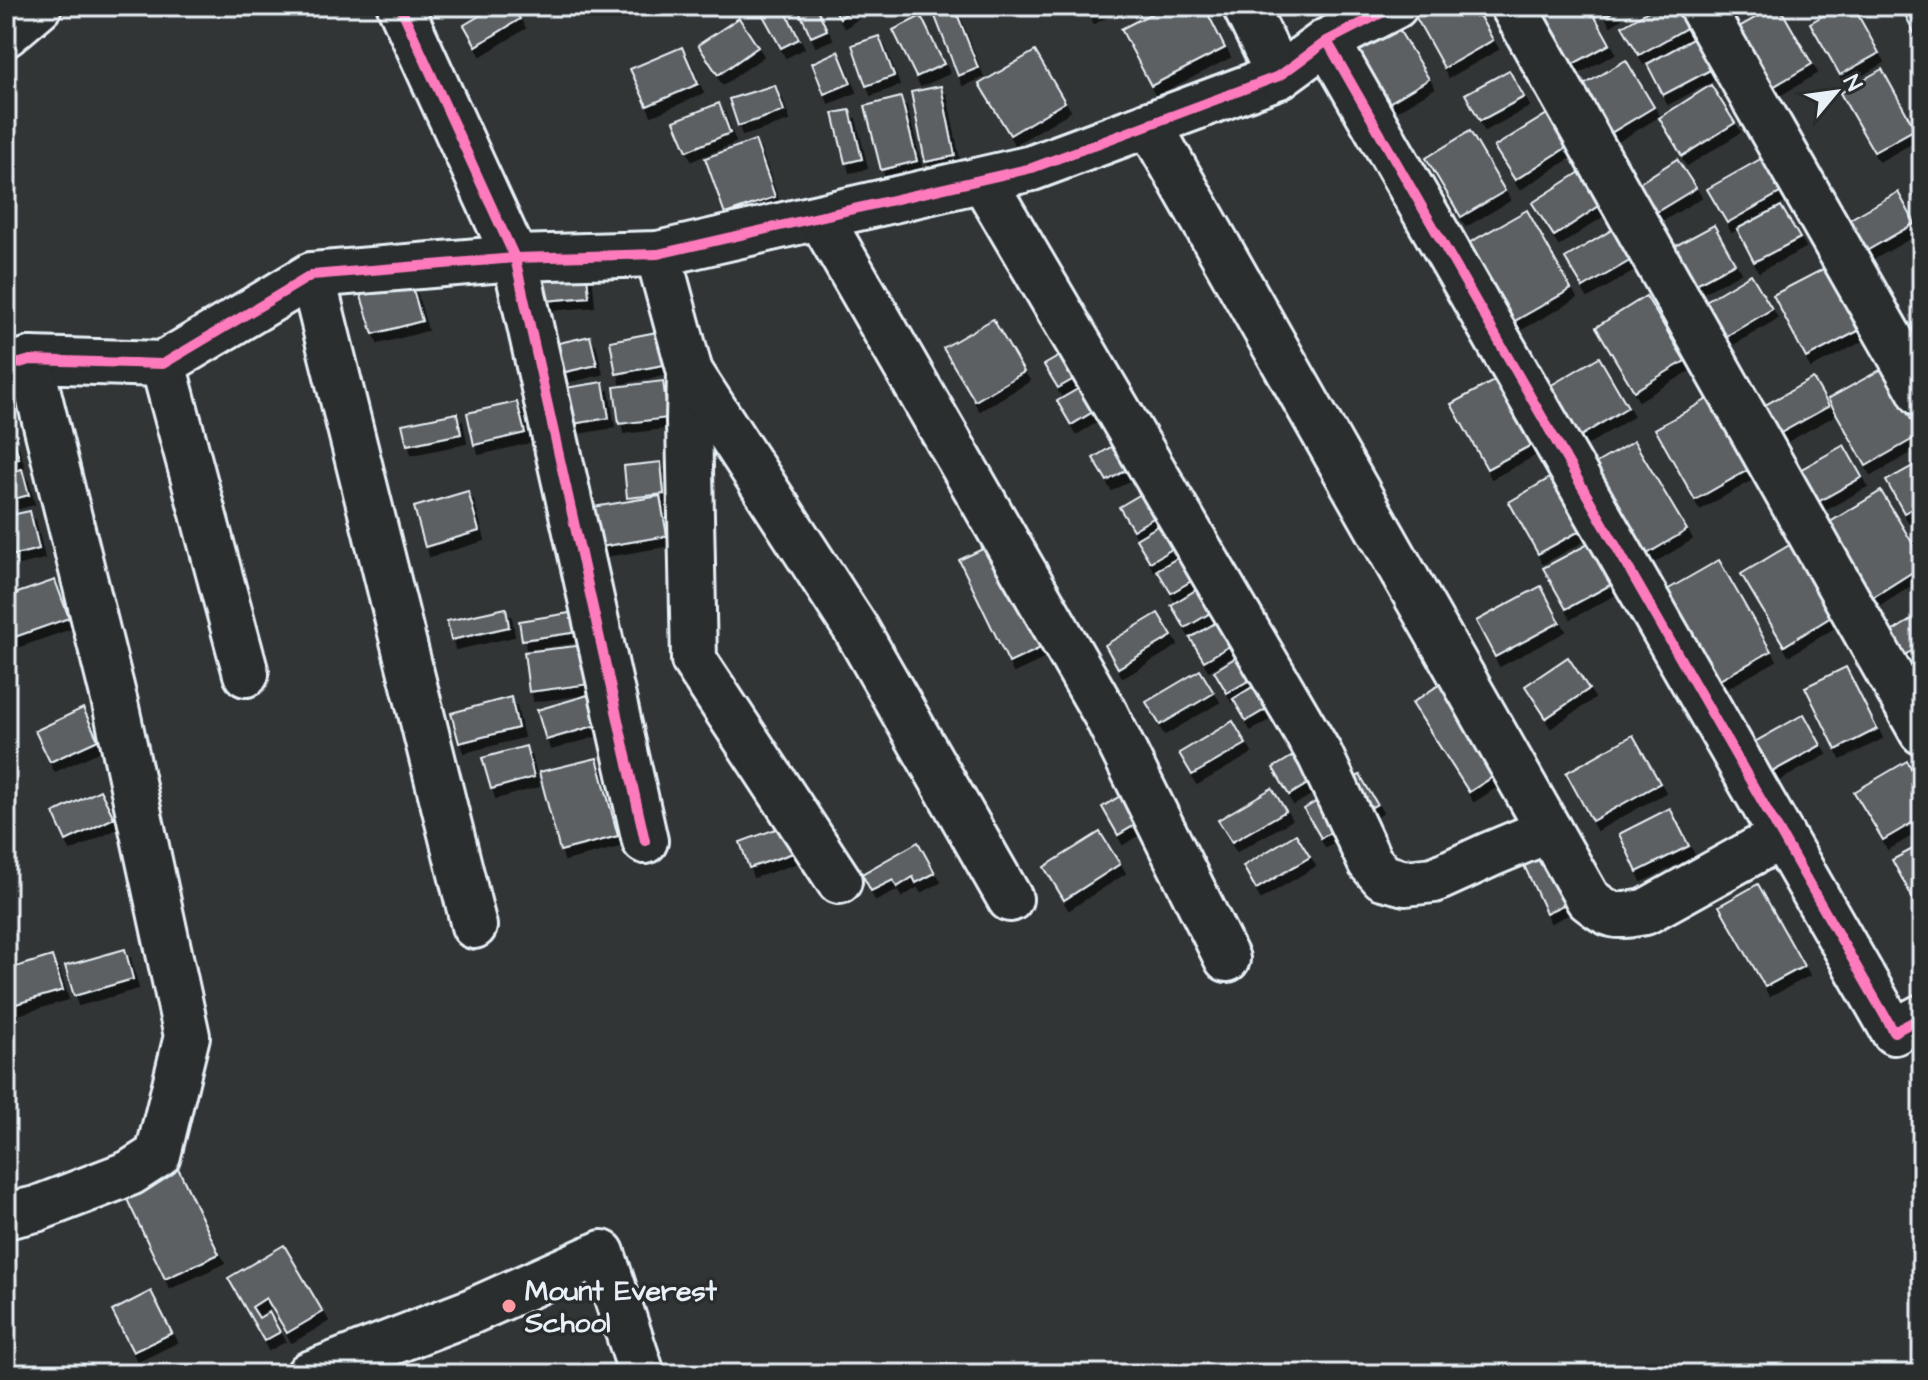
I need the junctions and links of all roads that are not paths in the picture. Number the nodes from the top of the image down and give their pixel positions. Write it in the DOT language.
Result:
graph roads {
  1 [pos="39,6"];
  2 [pos="400,6"];
  3 [pos="1245,6"];
  4 [pos="1395,6"];
  5 [pos="1513,6"];
  6 [pos="1701,6"];
  7 [pos="6,34"];
  8 [pos="1327,41"];
  9 [pos="1279,76"];
  10 [pos="1149,124"];
  11 [pos="983,180"];
  12 [pos="820,217"];
  13 [pos="658,254"];
  14 [pos="515,258"];
  15 [pos="312,275"];
  16 [pos="18,363"];
  17 [pos="163,364"];
  18 [pos="690,372"];
  19 [pos="1922,394"];
  20 [pos="246,674"];
  21 [pos="1922,732"];
  22 [pos="1549,830"];
  23 [pos="1782,836"];
  24 [pos="645,841"];
  25 [pos="839,881"];
  26 [pos="1010,899"];
  27 [pos="474,926"];
  28 [pos="1227,959"];
  29 [pos="1922,1017"];
  30 [pos="6,1216"];
  31 [pos="309,1374"];
  32 [pos="642,1374"];
  1 -- 7 [label="street"];
  2 -- 14 [label="street"];
  3 -- 9 [label="street"];
  4 -- 8 [label="street"];
  5 -- 21 [label="street"];
  6 -- 19 [label="street"];
  8 -- 9 [label="street"];
  8 -- 23 [label="street"];
  9 -- 10 [label="street"];
  10 -- 11 [label="street"];
  10 -- 22 [label="street"];
  11 -- 12 [label="street"];
  11 -- 22 [label="street"];
  12 -- 13 [label="street"];
  12 -- 28 [label="street"];
  13 -- 14 [label="street"];
  13 -- 18 [label="street"];
  14 -- 15 [label="street"];
  14 -- 24 [label="street"];
  15 -- 17 [label="street"];
  15 -- 27 [label="street"];
  16 -- 17 [label="street"];
  16 -- 30 [label="street"];
  17 -- 20 [label="street"];
  18 -- 25 [label="street"];
  18 -- 26 [label="street"];
  22 -- 23 [label="street"];
  23 -- 29 [label="street"];
  31 -- 32 [label="street"];
}
